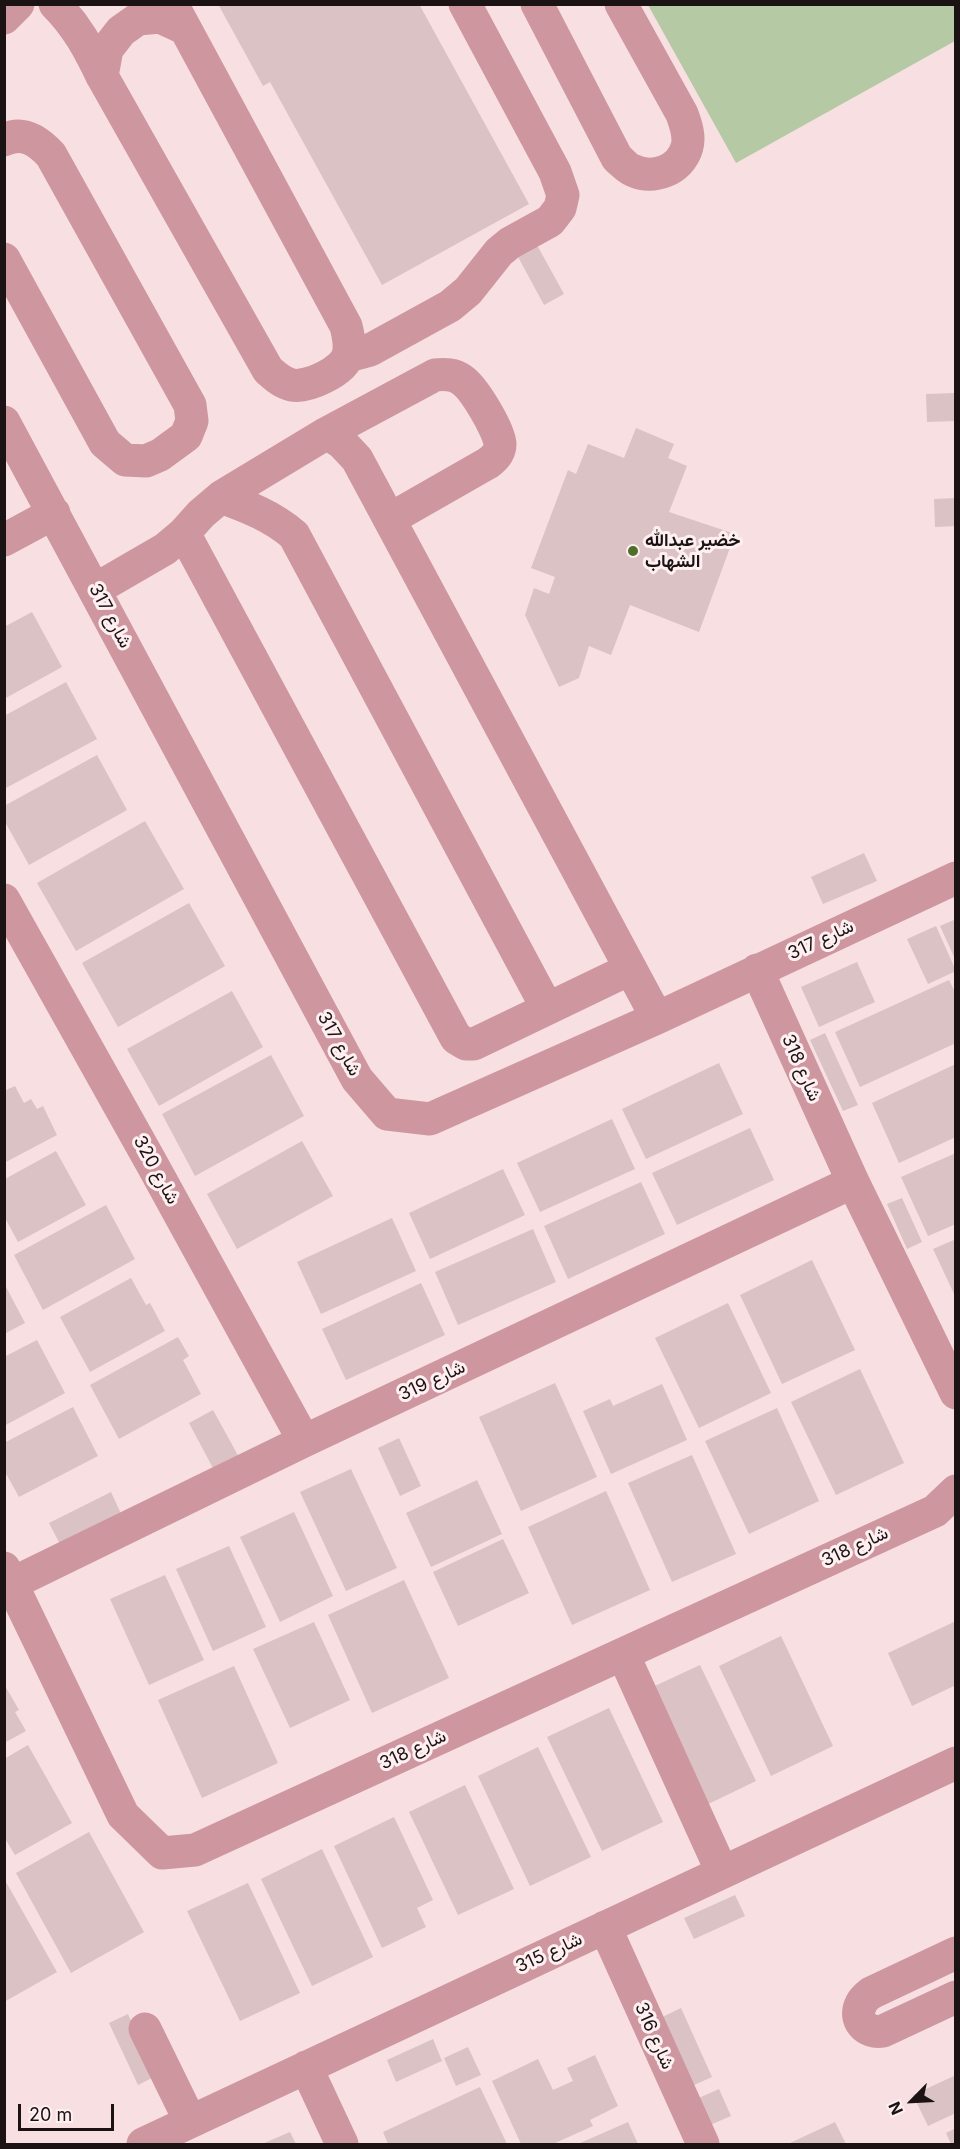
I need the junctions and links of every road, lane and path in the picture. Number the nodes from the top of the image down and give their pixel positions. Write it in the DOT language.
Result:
graph roads {
  1 [pos="18,4"];
  2 [pos="55,4"];
  3 [pos="465,4"];
  4 [pos="537,4"];
  5 [pos="621,4"];
  6 [pos="178,16"];
  7 [pos="4,18"];
  8 [pos="102,76"];
  9 [pos="6,137"];
  10 [pos="4,259"];
  11 [pos="348,356"];
  12 [pos="4,422"];
  13 [pos="327,433"];
  14 [pos="221,497"];
  15 [pos="54,513"];
  16 [pos="390,519"];
  17 [pos="184,533"];
  18 [pos="4,540"];
  19 [pos="96,589"];
  20 [pos="956,878"];
  21 [pos="4,900"];
  22 [pos="630,969"];
  23 [pos="757,970"];
  24 [pos="546,1008"];
  25 [pos="657,1018"];
  26 [pos="853,1182"];
  27 [pos="956,1393"];
  28 [pos="304,1441"];
  29 [pos="956,1491"];
  30 [pos="9,1575"];
  31 [pos="622,1654"];
  32 [pos="956,1764"];
  33 [pos="722,1872"];
  34 [pos="605,1928"];
  35 [pos="956,1953"];
  36 [pos="956,1997"];
  37 [pos="145,2029"];
  38 [pos="306,2067"];
  39 [pos="190,2121"];
  40 [pos="143,2145"];
  41 [pos="342,2145"];
  42 [pos="703,2145"];
  1 -- 7 [label="street"];
  2 -- 8 [label="street"];
  3 -- 11 [label="street"];
  4 -- 5 [label="street"];
  6 -- 8 [label="street"];
  6 -- 11 [label="street"];
  8 -- 11 [label="street"];
  9 -- 10 [label="street"];
  12 -- 15 [label="street, شارع 317"];
  13 -- 14 [label="street"];
  13 -- 16 [label="street"];
  13 -- 16 [label="street"];
  14 -- 17 [label="street"];
  14 -- 24 [label="street"];
  15 -- 18 [label="street"];
  15 -- 19 [label="street, شارع 317"];
  16 -- 22 [label="street"];
  17 -- 19 [label="street"];
  17 -- 24 [label="street"];
  19 -- 25 [label="street, شارع 317"];
  20 -- 23 [label="street, شارع 317"];
  21 -- 28 [label="street, شارع 320"];
  22 -- 24 [label="street"];
  22 -- 25 [label="street"];
  23 -- 25 [label="street, شارع 317"];
  23 -- 26 [label="street, شارع 318"];
  26 -- 27 [label="street, شارع 318"];
  26 -- 28 [label="street, شارع 319"];
  28 -- 30 [label="street, شارع 319"];
  29 -- 31 [label="street, شارع 318"];
  30 -- 31 [label="street, شارع 318"];
  31 -- 33 [label="street"];
  32 -- 33 [label="street, شارع 315"];
  33 -- 34 [label="street, شارع 315"];
  34 -- 38 [label="street, شارع 315"];
  34 -- 42 [label="street, شارع 316"];
  35 -- 36 [label="street"];
  37 -- 39 [label="street"];
  38 -- 39 [label="street, شارع 315"];
  38 -- 41 [label="street"];
  39 -- 40 [label="street, شارع 315"];
}
